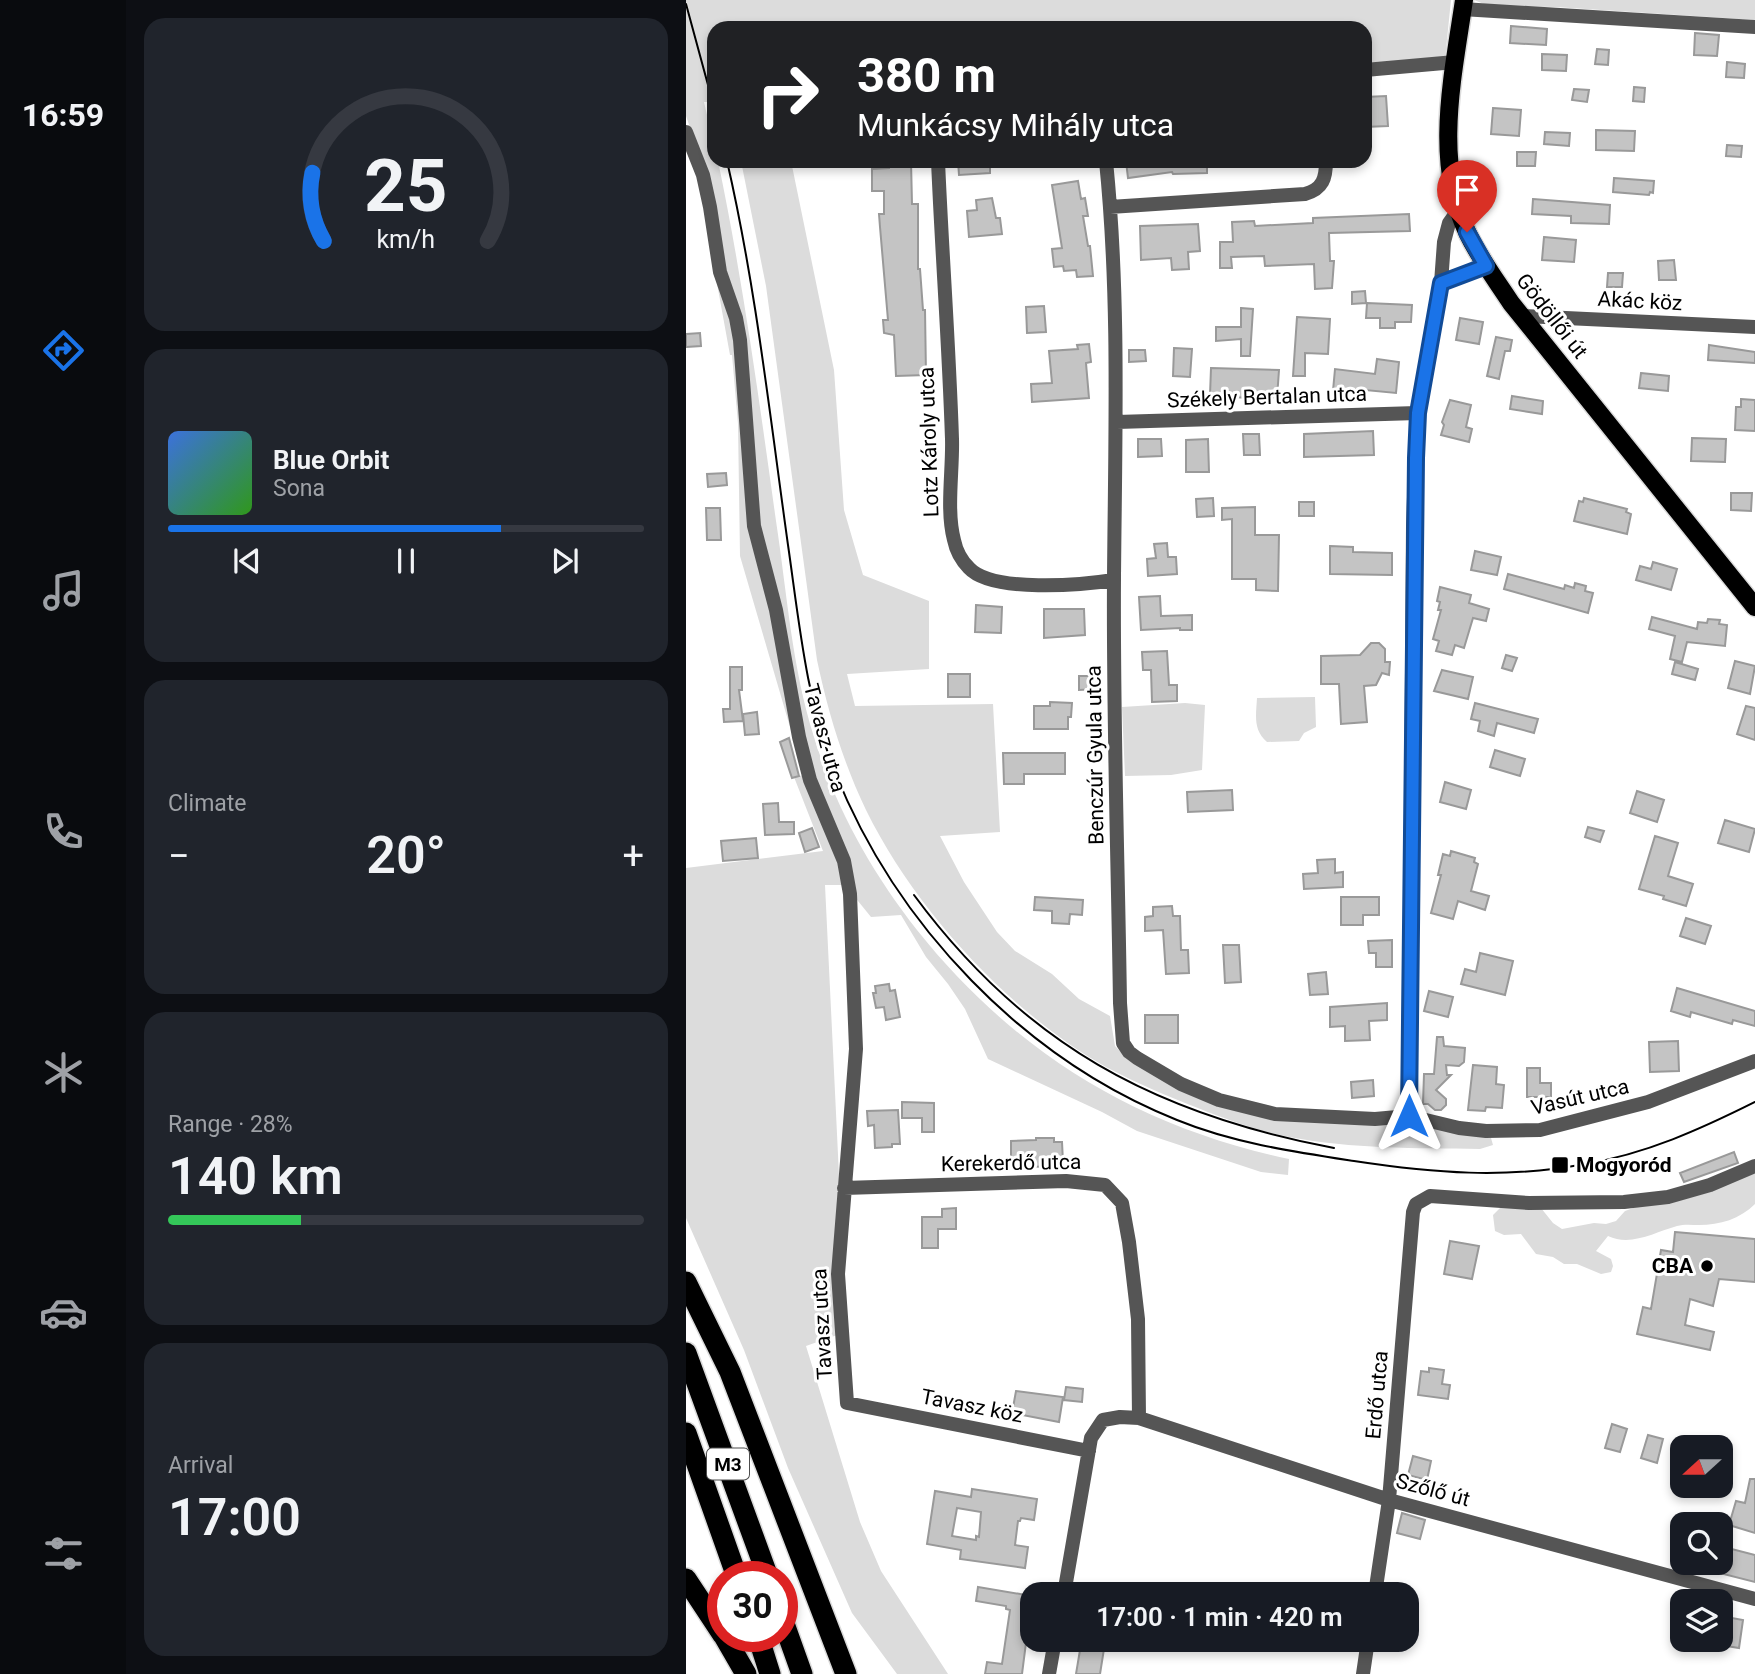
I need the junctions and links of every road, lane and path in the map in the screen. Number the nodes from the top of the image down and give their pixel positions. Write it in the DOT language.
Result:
graph roads {
  1 [pos="1463,5"];
  2 [pos="1755,27"];
  3 [pos="1455,62"];
  4 [pos="1372,69"];
  5 [pos="686,132"];
  6 [pos="938,168"];
  7 [pos="1106,168"];
  8 [pos="1326,168"];
  9 [pos="1110,208"];
  10 [pos="1459,209"];
  11 [pos="1486,266"];
  12 [pos="1441,283"];
  13 [pos="1522,316"];
  14 [pos="1755,327"];
  15 [pos="1418,413"];
  16 [pos="1117,422"];
  17 [pos="1114,580"];
  18 [pos="1755,607"];
  19 [pos="1755,1061"];
  20 [pos="1409,1116"];
  21 [pos="1755,1166"];
  22 [pos="844,1188"];
  23 [pos="686,1282"];
  24 [pos="686,1353"];
  25 [pos="847,1403"];
  26 [pos="1139,1418"];
  27 [pos="686,1433"];
  28 [pos="1089,1451"];
  29 [pos="1389,1500"];
  30 [pos="731,1561"];
  31 [pos="762,1561"];
  32 [pos="686,1579"];
  33 [pos="1066,1582"];
  34 [pos="1377,1582"];
  35 [pos="1755,1600"];
  36 [pos="707,1611"];
  37 [pos="733,1652"];
  38 [pos="763,1652"];
  39 [pos="794,1652"];
  40 [pos="1053,1652"];
  41 [pos="1366,1652"];
  42 [pos="746,1674"];
  43 [pos="770,1674"];
  44 [pos="802,1674"];
  45 [pos="846,1674"];
  46 [pos="1049,1674"];
  47 [pos="1363,1674"];
  1 -- 2 [label="street"];
  1 -- 3 [label="main road, Gödöllői út"];
  3 -- 4 [label="street"];
  3 -- 10 [label="main road, Gödöllői út"];
  5 -- 22 [label="street, Tavasz utca"];
  6 -- 17 [label="street, Lotz Károly utca"];
  7 -- 9 [label="street, Benczúr Gyula utca"];
  8 -- 9 [label="street"];
  9 -- 16 [label="street, Benczúr Gyula utca"];
  10 -- 11 [label="main road, Gödöllői út"];
  10 -- 12 [label="street"];
  11 -- 12 [label="street"];
  11 -- 13 [label="main road, Gödöllői út"];
  12 -- 15 [label="street"];
  13 -- 14 [label="street, Akác köz"];
  13 -- 18 [label="main road, Gödöllői út"];
  15 -- 16 [label="street, Székely Bertalan utca"];
  15 -- 20 [label="street"];
  16 -- 17 [label="street, Benczúr Gyula utca"];
  17 -- 20 [label="street, Benczúr Gyula utca"];
  19 -- 20 [label="street, Vasút utca"];
  21 -- 29 [label="street, Erdő utca"];
  22 -- 25 [label="street, Tavasz utca"];
  22 -- 26 [label="street, Kerekerdő utca"];
  23 -- 45 [label="highway"];
  24 -- 31 [label="highway, M3"];
  25 -- 28 [label="street, Tavasz köz"];
  26 -- 28 [label="street, Szőlő út"];
  26 -- 29 [label="street, Szőlő út"];
  27 -- 30 [label="highway, M3"];
  28 -- 33 [label="street"];
  29 -- 34 [label="street, Erdő utca"];
  29 -- 35 [label="street, Szőlő út"];
  32 -- 36 [label="highway"];
  37 -- 42 [label="highway"];
  38 -- 43 [label="highway"];
  39 -- 44 [label="highway"];
  40 -- 46 [label="street"];
  41 -- 47 [label="street"];
}
